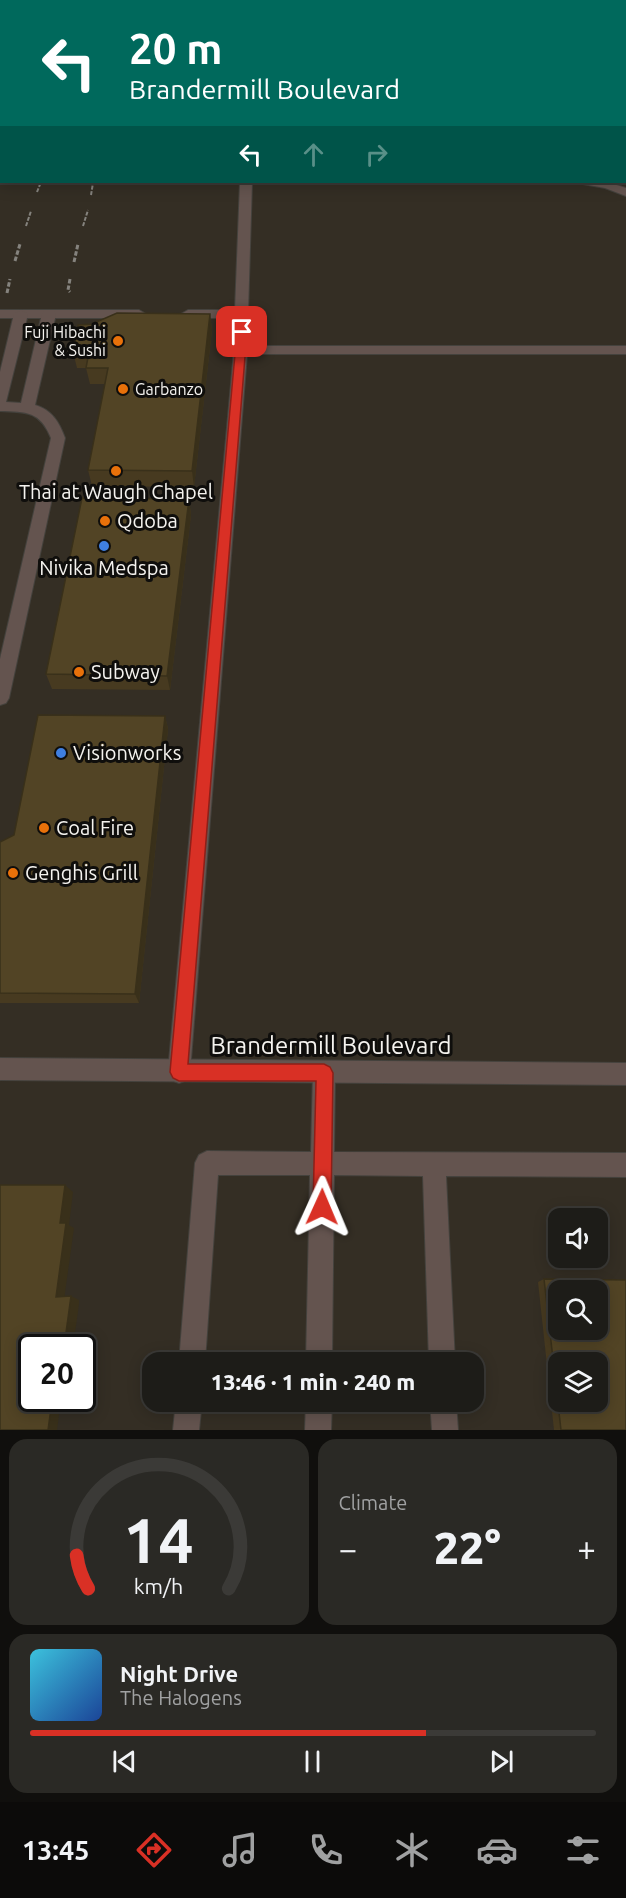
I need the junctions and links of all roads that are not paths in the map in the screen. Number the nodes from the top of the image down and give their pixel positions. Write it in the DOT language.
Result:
graph roads {
  1 [pos="246,183"];
  2 [pos="594,183"];
  3 [pos="626,192"];
  4 [pos="0,314"];
  5 [pos="21,314"];
  6 [pos="49,314"];
  7 [pos="150,314"];
  8 [pos="174,314"];
  9 [pos="243,314"];
  10 [pos="241,350"];
  11 [pos="626,350"];
  12 [pos="0,400"];
  13 [pos="0,406"];
  14 [pos="27,406"];
  15 [pos="0,698"];
  16 [pos="0,1068"];
  17 [pos="179,1072"];
  18 [pos="324,1073"];
  19 [pos="626,1074"];
  20 [pos="323,1162"];
  21 [pos="434,1163"];
  22 [pos="626,1165"];
  23 [pos="193,1352"];
  24 [pos="319,1352"];
  25 [pos="442,1352"];
  26 [pos="188,1412"];
  27 [pos="318,1412"];
  28 [pos="444,1412"];
  29 [pos="186,1430"];
  30 [pos="318,1430"];
  31 [pos="445,1430"];
  1 -- 9 [label="street"];
  2 -- 3 [label="street"];
  4 -- 5 [label="street"];
  5 -- 6 [label="street"];
  5 -- 12 [label="street"];
  6 -- 7 [label="street"];
  6 -- 14 [label="street"];
  8 -- 9 [label="street"];
  9 -- 10 [label="street"];
  10 -- 11 [label="street"];
  10 -- 17 [label="street"];
  13 -- 14 [label="street"];
  14 -- 15 [label="street"];
  16 -- 17 [label="street, Brandermill Boulevard"];
  17 -- 18 [label="street, Brandermill Boulevard"];
  18 -- 19 [label="street, Brandermill Boulevard"];
  18 -- 20 [label="street"];
  20 -- 21 [label="street"];
  20 -- 23 [label="street"];
  20 -- 24 [label="street"];
  21 -- 22 [label="street"];
  21 -- 25 [label="street"];
  26 -- 29 [label="street"];
  27 -- 30 [label="street"];
  28 -- 31 [label="street"];
}
